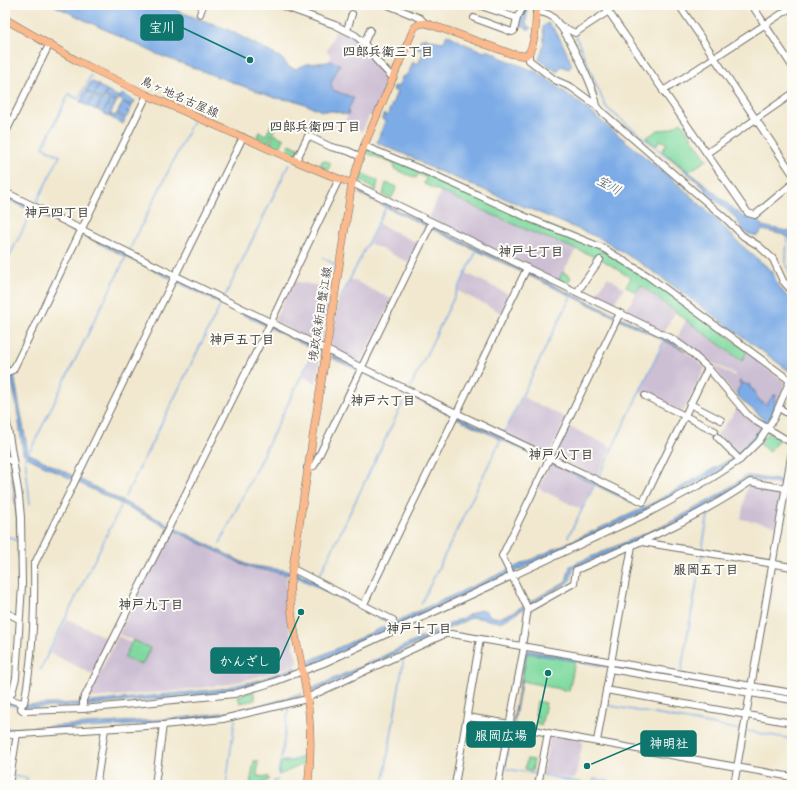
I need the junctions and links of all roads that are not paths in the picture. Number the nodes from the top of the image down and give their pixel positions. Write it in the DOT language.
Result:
graph roads {
  1 [pos="203,5"];
  2 [pos="280,5"];
  3 [pos="388,5"];
  4 [pos="479,5"];
  5 [pos="524,5"];
  6 [pos="604,5"];
  7 [pos="679,5"];
  8 [pos="752,5"];
  9 [pos="293,7"];
  10 [pos="792,7"];
  11 [pos="537,8"];
  12 [pos="609,11"];
  13 [pos="200,14"];
  14 [pos="352,14"];
  15 [pos="474,18"];
  16 [pos="517,18"];
  17 [pos="5,19"];
  18 [pos="425,24"];
  19 [pos="559,25"];
  20 [pos="765,25"];
  21 [pos="347,30"];
  22 [pos="370,30"];
  23 [pos="364,43"];
  24 [pos="49,45"];
  25 [pos="529,53"];
  26 [pos="714,58"];
  27 [pos="792,66"];
  28 [pos="393,78"];
  29 [pos="663,91"];
  30 [pos="792,94"];
  31 [pos="147,95"];
  32 [pos="597,106"];
  33 [pos="755,119"];
  34 [pos="5,134"];
  35 [pos="243,137"];
  36 [pos="364,146"];
  37 [pos="707,153"];
  38 [pos="360,156"];
  39 [pos="296,161"];
  40 [pos="792,173"];
  41 [pos="339,179"];
  42 [pos="352,183"];
  43 [pos="792,184"];
  44 [pos="5,192"];
  45 [pos="430,225"];
  46 [pos="81,229"];
  47 [pos="600,260"];
  48 [pos="525,271"];
  49 [pos="175,276"];
  50 [pos="792,291"];
  51 [pos="577,292"];
  52 [pos="619,316"];
  53 [pos="270,325"];
  54 [pos="326,349"];
  55 [pos="708,368"];
  56 [pos="361,370"];
  57 [pos="9,372"];
  58 [pos="791,381"];
  59 [pos="645,396"];
  60 [pos="690,404"];
  61 [pos="779,408"];
  62 [pos="5,411"];
  63 [pos="456,415"];
  64 [pos="685,415"];
  65 [pos="792,416"];
  66 [pos="721,420"];
  67 [pos="766,427"];
  68 [pos="792,443"];
  69 [pos="792,451"];
  70 [pos="5,458"];
  71 [pos="737,458"];
  72 [pos="549,460"];
  73 [pos="13,462"];
  74 [pos="308,468"];
  75 [pos="786,485"];
  76 [pos="642,542"];
  77 [pos="632,546"];
  78 [pos="772,564"];
  79 [pos="34,565"];
  80 [pos="22,566"];
  81 [pos="792,568"];
  82 [pos="293,569"];
  83 [pos="509,573"];
  84 [pos="364,604"];
  85 [pos="527,607"];
  86 [pos="5,612"];
  87 [pos="19,619"];
  88 [pos="393,620"];
  89 [pos="480,639"];
  90 [pos="523,647"];
  91 [pos="612,662"];
  92 [pos="610,669"];
  93 [pos="303,670"];
  94 [pos="606,690"];
  95 [pos="751,690"];
  96 [pos="792,693"];
  97 [pos="307,699"];
  98 [pos="6,700"];
  99 [pos="792,700"];
  100 [pos="21,705"];
  101 [pos="83,706"];
  102 [pos="746,715"];
  103 [pos="467,717"];
  104 [pos="792,723"];
  105 [pos="163,724"];
  106 [pos="510,724"];
  107 [pos="105,729"];
  108 [pos="548,733"];
  109 [pos="5,734"];
  110 [pos="17,734"];
  111 [pos="597,742"];
  112 [pos="737,767"];
  113 [pos="792,777"];
  114 [pos="98,781"];
  115 [pos="9,785"];
  116 [pos="155,785"];
  117 [pos="308,785"];
  118 [pos="455,785"];
  119 [pos="498,785"];
  120 [pos="538,785"];
  121 [pos="734,785"];
  1 -- 13 [label="street"];
  2 -- 9 [label="street"];
  3 -- 18 [label="street"];
  4 -- 16 [label="street"];
  5 -- 16 [label="street"];
  6 -- 12 [label="street"];
  7 -- 26 [label="street"];
  8 -- 20 [label="street"];
  9 -- 21 [label="street"];
  10 -- 20 [label="street"];
  11 -- 19 [label="street"];
  11 -- 25 [label="main road"];
  12 -- 19 [label="street"];
  12 -- 29 [label="street"];
  14 -- 21 [label="street"];
  15 -- 16 [label="street"];
  17 -- 24 [label="main road, 鳥ヶ地名古屋線"];
  18 -- 25 [label="main road"];
  18 -- 28 [label="main road, 境政成新田蟹江線"];
  19 -- 32 [label="street"];
  20 -- 26 [label="street"];
  20 -- 27 [label="street"];
  21 -- 23 [label="street"];
  22 -- 23 [label="street"];
  23 -- 28 [label="street"];
  24 -- 31 [label="main road, 鳥ヶ地名古屋線"];
  24 -- 34 [label="street"];
  25 -- 32 [label="street"];
  26 -- 29 [label="street"];
  26 -- 33 [label="street"];
  28 -- 36 [label="main road, 境政成新田蟹江線"];
  29 -- 37 [label="street"];
  30 -- 33 [label="street"];
  31 -- 35 [label="main road, 鳥ヶ地名古屋線"];
  31 -- 46 [label="street"];
  32 -- 50 [label="street"];
  33 -- 37 [label="street"];
  33 -- 40 [label="street"];
  35 -- 39 [label="main road, 鳥ヶ地名古屋線"];
  35 -- 49 [label="street"];
  36 -- 38 [label="main road, 境政成新田蟹江線"];
  36 -- 58 [label="street"];
  37 -- 43 [label="street"];
  38 -- 39 [label="street"];
  38 -- 42 [label="main road, 境政成新田蟹江線"];
  39 -- 41 [label="main road, 鳥ヶ地名古屋線"];
  41 -- 42 [label="main road, 鳥ヶ地名古屋線"];
  41 -- 53 [label="street"];
  42 -- 45 [label="street"];
  42 -- 54 [label="main road, 境政成新田蟹江線"];
  44 -- 46 [label="street"];
  45 -- 48 [label="street"];
  45 -- 56 [label="street"];
  46 -- 49 [label="street"];
  46 -- 57 [label="street"];
  47 -- 51 [label="street"];
  48 -- 51 [label="street"];
  48 -- 63 [label="street"];
  49 -- 53 [label="street"];
  49 -- 79 [label="street"];
  51 -- 52 [label="street"];
  52 -- 55 [label="street"];
  52 -- 72 [label="street"];
  53 -- 54 [label="street"];
  53 -- 101 [label="street"];
  54 -- 56 [label="street"];
  54 -- 74 [label="main road, 境政成新田蟹江線"];
  55 -- 60 [label="street"];
  55 -- 67 [label="street"];
  56 -- 63 [label="street"];
  56 -- 74 [label="street"];
  58 -- 61 [label="street"];
  59 -- 64 [label="street"];
  60 -- 64 [label="street"];
  60 -- 66 [label="street"];
  61 -- 65 [label="street"];
  61 -- 67 [label="street"];
  62 -- 73 [label="street"];
  63 -- 72 [label="street"];
  63 -- 84 [label="street"];
  64 -- 71 [label="street"];
  64 -- 72 [label="street"];
  67 -- 68 [label="street"];
  67 -- 71 [label="street"];
  69 -- 75 [label="street"];
  70 -- 73 [label="street"];
  71 -- 83 [label="street"];
  72 -- 83 [label="street"];
  73 -- 80 [label="street"];
  74 -- 82 [label="main road, 境政成新田蟹江線"];
  75 -- 76 [label="street"];
  75 -- 78 [label="street"];
  76 -- 77 [label="street"];
  76 -- 78 [label="street"];
  77 -- 85 [label="street"];
  77 -- 91 [label="street"];
  78 -- 81 [label="street"];
  78 -- 95 [label="street"];
  79 -- 80 [label="street"];
  79 -- 100 [label="street"];
  80 -- 87 [label="street"];
  82 -- 84 [label="street"];
  82 -- 93 [label="main road, 境政成新田蟹江線"];
  83 -- 85 [label="street"];
  83 -- 93 [label="street"];
  84 -- 88 [label="street"];
  85 -- 90 [label="street"];
  86 -- 87 [label="street"];
  87 -- 98 [label="street"];
  89 -- 90 [label="street"];
  89 -- 97 [label="street"];
  89 -- 103 [label="street"];
  90 -- 91 [label="street"];
  90 -- 106 [label="street"];
  91 -- 92 [label="street"];
  91 -- 95 [label="street"];
  92 -- 94 [label="street"];
  92 -- 95 [label="street"];
  93 -- 97 [label="main road, 境政成新田蟹江線"];
  93 -- 101 [label="street"];
  94 -- 102 [label="street"];
  94 -- 111 [label="street"];
  95 -- 96 [label="street"];
  95 -- 99 [label="street"];
  95 -- 102 [label="street"];
  97 -- 105 [label="street"];
  97 -- 117 [label="main road, 境政成新田蟹江線"];
  98 -- 100 [label="street"];
  100 -- 101 [label="street"];
  102 -- 104 [label="street"];
  102 -- 112 [label="street"];
  103 -- 106 [label="street"];
  103 -- 118 [label="street"];
  105 -- 107 [label="street"];
  105 -- 116 [label="street"];
  106 -- 108 [label="street"];
  106 -- 119 [label="street"];
  107 -- 110 [label="street"];
  107 -- 114 [label="street"];
  108 -- 111 [label="street"];
  108 -- 120 [label="street"];
  109 -- 110 [label="street"];
  110 -- 115 [label="street"];
  111 -- 112 [label="street"];
  112 -- 113 [label="street"];
  112 -- 121 [label="street"];
}
